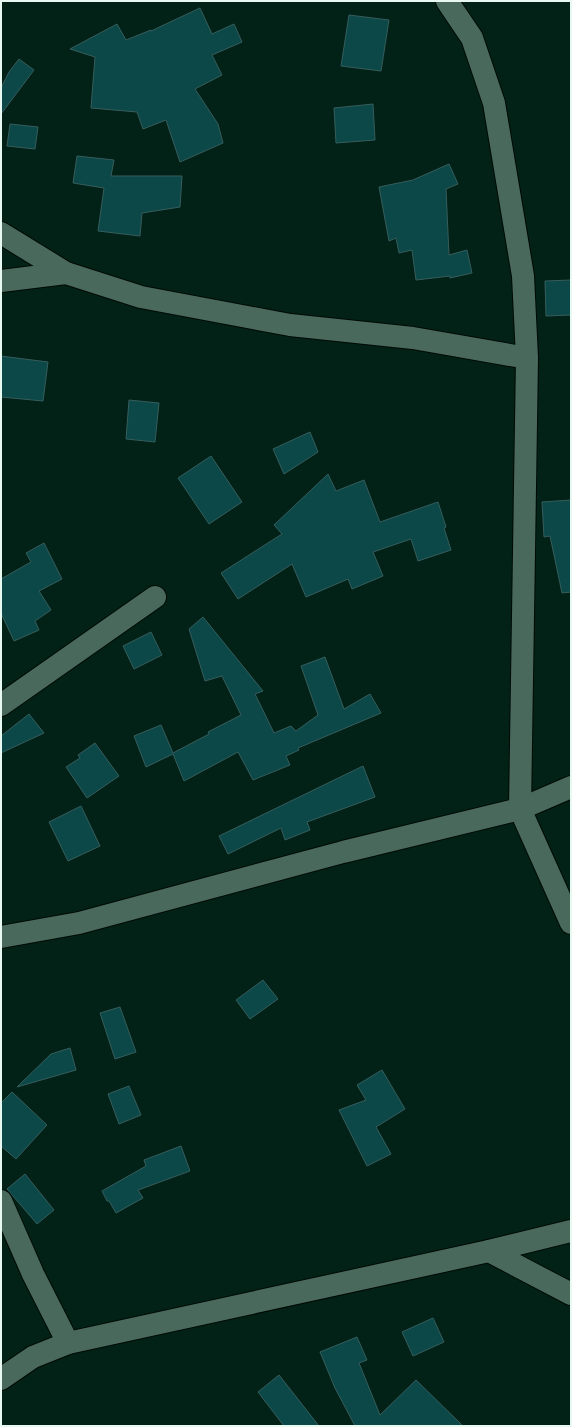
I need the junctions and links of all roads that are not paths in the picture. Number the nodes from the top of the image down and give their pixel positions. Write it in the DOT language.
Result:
graph roads {
  1 [pos="447,1"];
  2 [pos="1,233"];
  3 [pos="66,273"];
  4 [pos="1,282"];
  5 [pos="527,358"];
  6 [pos="155,597"];
  7 [pos="1,705"];
  8 [pos="571,787"];
  9 [pos="520,809"];
  10 [pos="571,923"];
  11 [pos="1,937"];
  12 [pos="1,1201"];
  13 [pos="571,1231"];
  14 [pos="489,1251"];
  15 [pos="571,1294"];
  16 [pos="68,1343"];
  17 [pos="1,1379"];
  1 -- 5 [label="street"];
  2 -- 3 [label="street"];
  3 -- 4 [label="street"];
  3 -- 5 [label="street"];
  5 -- 9 [label="street"];
  6 -- 7 [label="street"];
  8 -- 9 [label="street"];
  9 -- 10 [label="street"];
  9 -- 11 [label="street"];
  12 -- 16 [label="street"];
  13 -- 14 [label="street"];
  14 -- 15 [label="street"];
  14 -- 16 [label="street"];
  16 -- 17 [label="street"];
}
